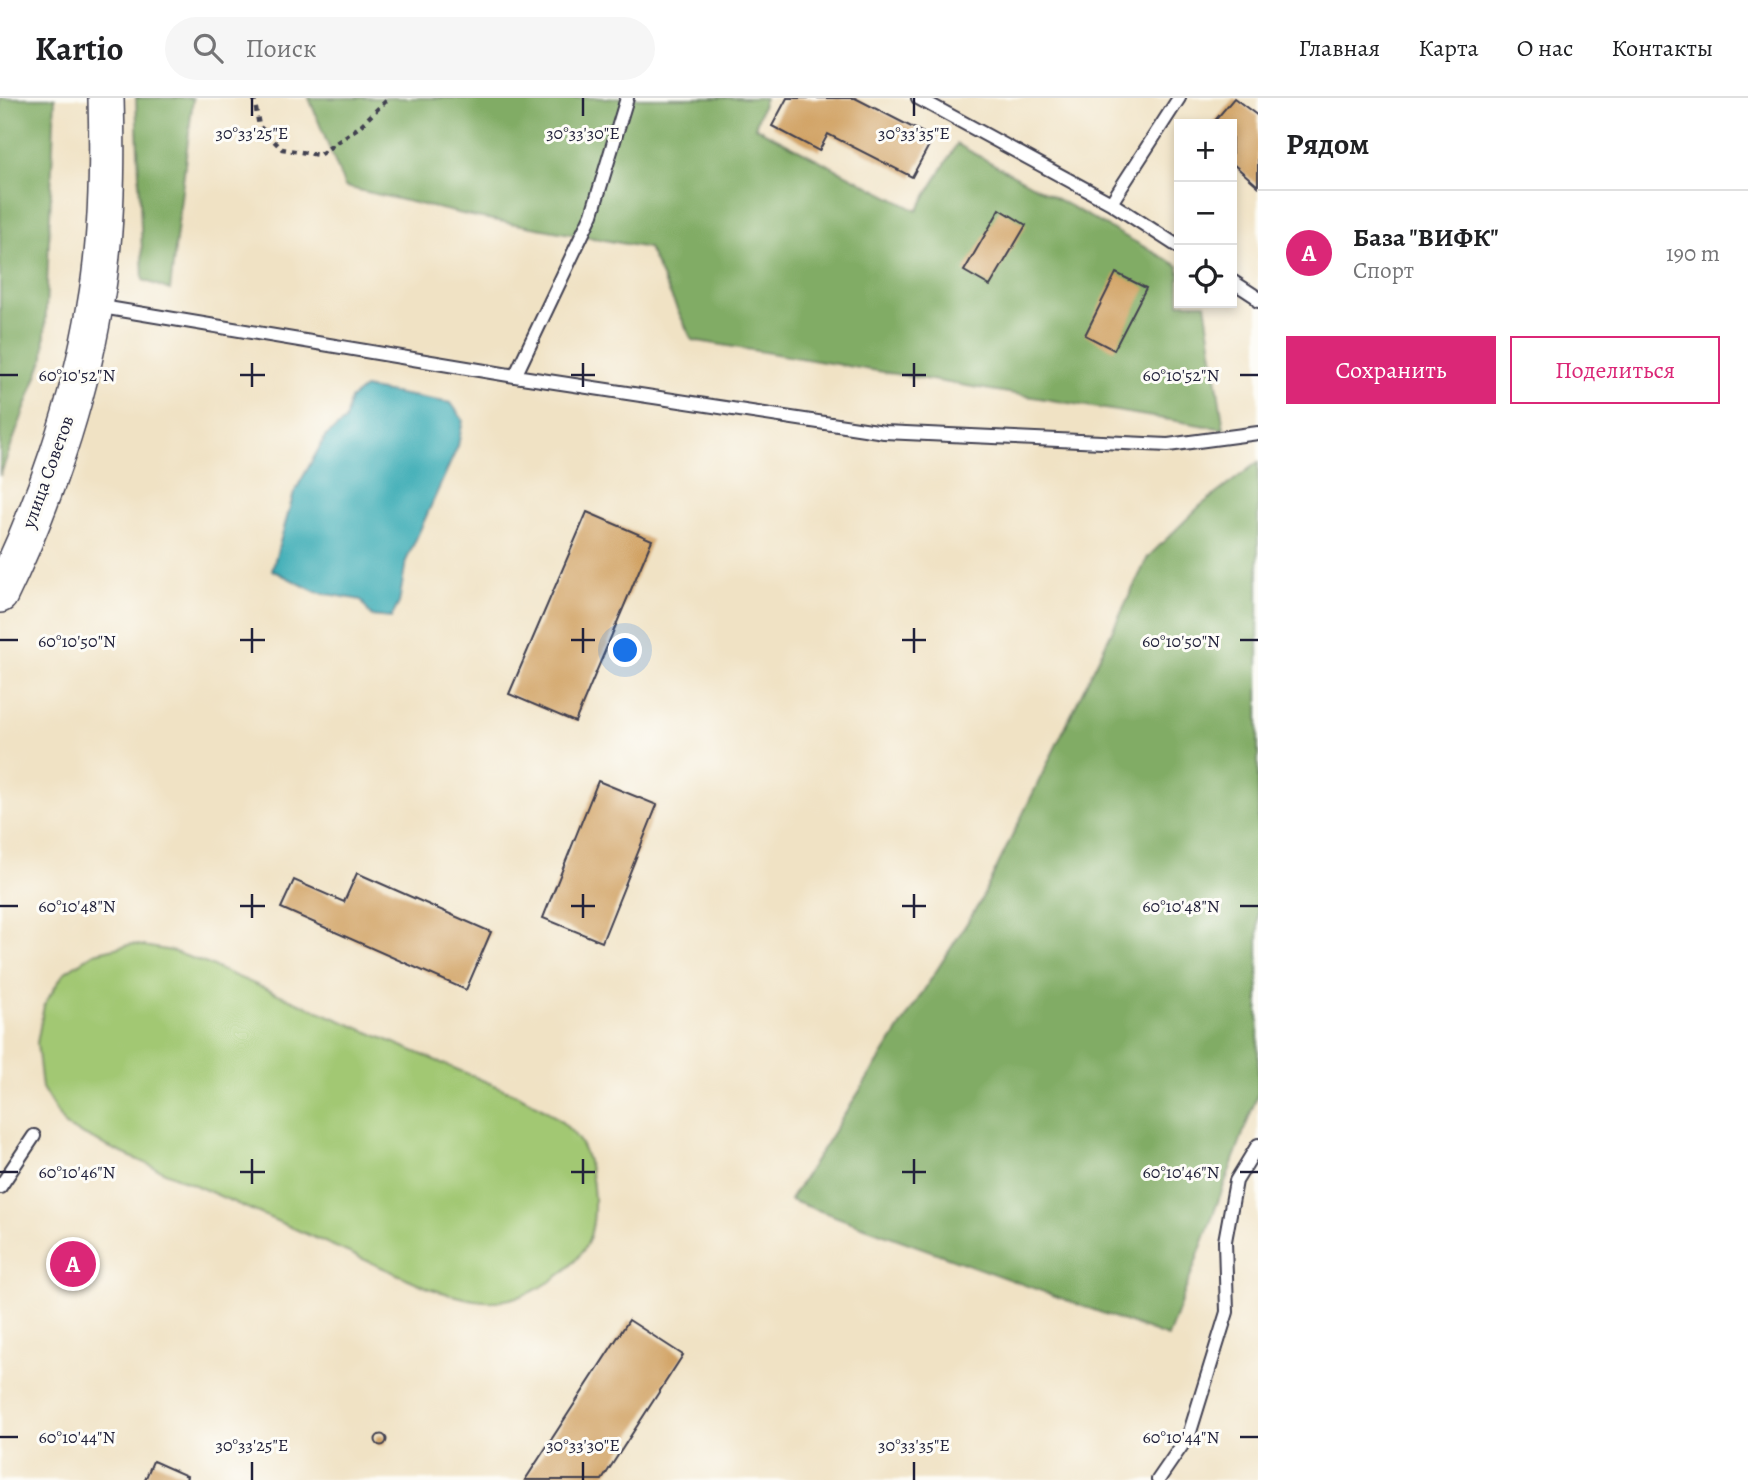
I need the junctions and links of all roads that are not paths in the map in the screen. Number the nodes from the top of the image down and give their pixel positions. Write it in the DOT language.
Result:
graph roads {
  1 [pos="106,98"];
  2 [pos="627,98"];
  3 [pos="918,98"];
  4 [pos="1179,98"];
  5 [pos="1111,203"];
  6 [pos="1176,245"];
  7 [pos="1237,284"];
  8 [pos="1258,301"];
  9 [pos="95,306"];
  10 [pos="515,376"];
  11 [pos="1258,433"];
  12 [pos="0,595"];
  13 [pos="34,1136"];
  14 [pos="1258,1145"];
  15 [pos="0,1186"];
  16 [pos="1158,1480"];
  1 -- 9 [label="main road, улица Советов"];
  2 -- 10 [label="lane"];
  3 -- 5 [label="lane"];
  4 -- 5 [label="lane"];
  5 -- 6 [label="lane"];
  7 -- 8 [label="lane"];
  9 -- 10 [label="lane"];
  9 -- 12 [label="main road, улица Советов"];
  10 -- 11 [label="lane"];
  13 -- 15 [label="lane"];
  14 -- 16 [label="lane"];
}
